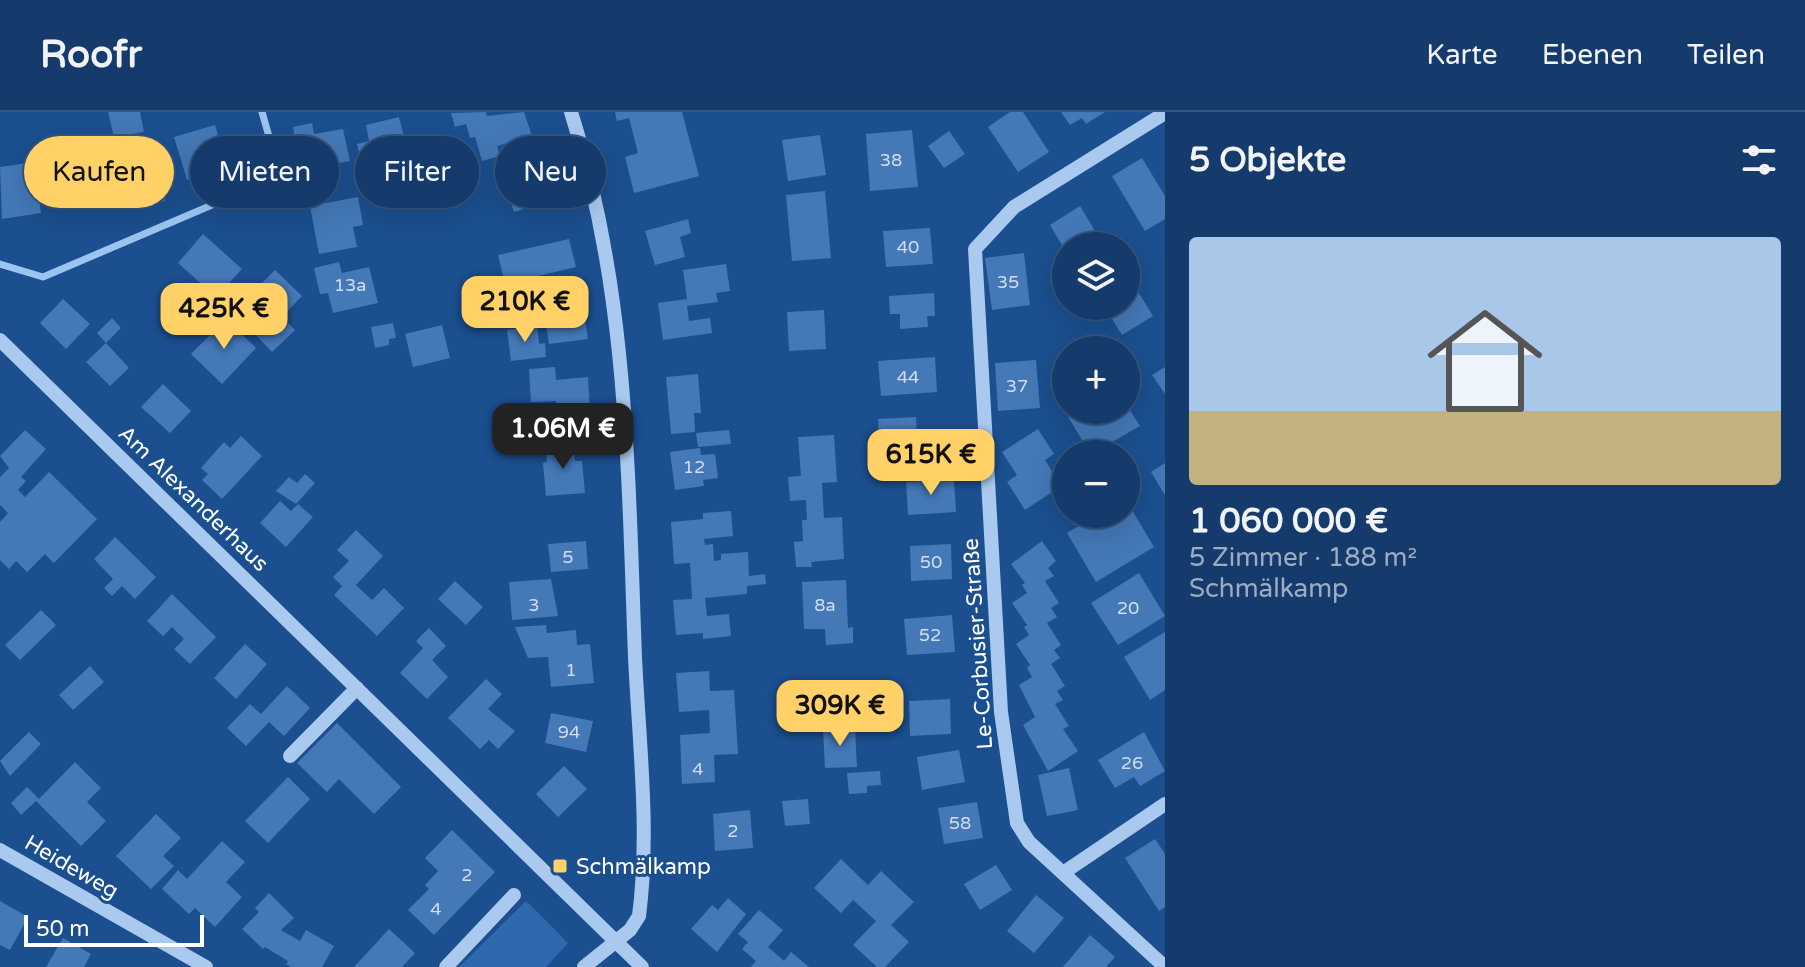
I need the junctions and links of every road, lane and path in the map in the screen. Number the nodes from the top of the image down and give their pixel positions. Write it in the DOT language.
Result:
graph roads {
  1 [pos="571,112"];
  2 [pos="1165,113"];
  3 [pos="0,340"];
  4 [pos="357,688"];
  5 [pos="290,756"];
  6 [pos="1165,804"];
  7 [pos="0,850"];
  8 [pos="1063,873"];
  9 [pos="514,895"];
  10 [pos="616,942"];
  11 [pos="206,967"];
  12 [pos="446,967"];
  13 [pos="584,967"];
  14 [pos="642,967"];
  15 [pos="1165,967"];
  1 -- 10 [label="street"];
  2 -- 8 [label="street, Le-Corbusier-Straße"];
  3 -- 4 [label="street, Am Alexanderhaus"];
  4 -- 5 [label="street"];
  4 -- 10 [label="street, Am Alexanderhaus"];
  6 -- 8 [label="street"];
  7 -- 11 [label="street, Heideweg"];
  8 -- 15 [label="street, Le-Corbusier-Straße"];
  9 -- 12 [label="street"];
  10 -- 13 [label="street"];
  10 -- 14 [label="street, Am Alexanderhaus"];
}
